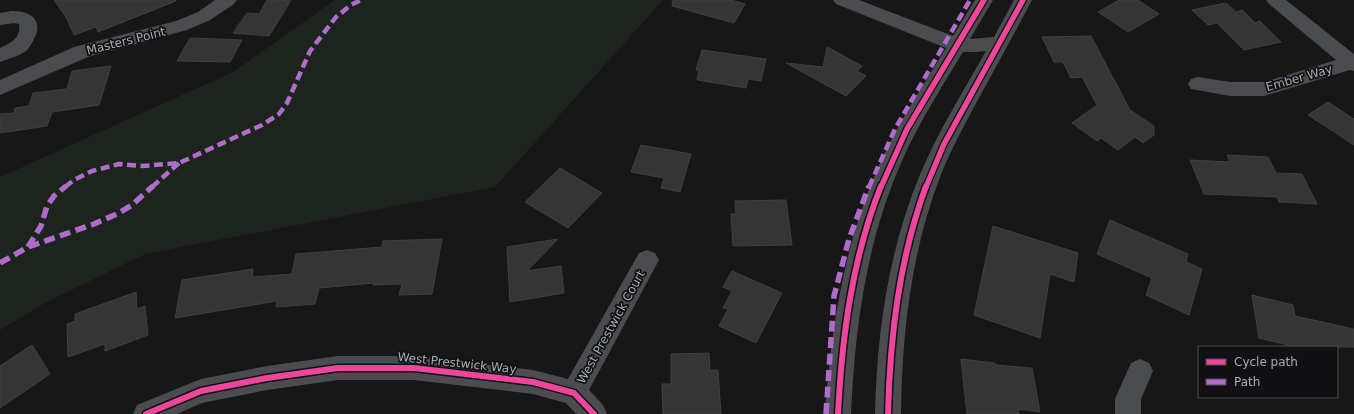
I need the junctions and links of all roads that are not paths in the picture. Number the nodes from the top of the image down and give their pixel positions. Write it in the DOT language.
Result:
graph roads {
  1 [pos="228,0"];
  2 [pos="842,0"];
  3 [pos="984,0"];
  4 [pos="1023,0"];
  5 [pos="1275,0"];
  6 [pos="0,19"];
  7 [pos="1000,42"];
  8 [pos="958,45"];
  9 [pos="0,55"];
  10 [pos="1353,63"];
  11 [pos="1198,84"];
  12 [pos="0,88"];
  13 [pos="647,260"];
  14 [pos="1140,371"];
  15 [pos="574,393"];
  16 [pos="146,414"];
  17 [pos="594,414"];
  18 [pos="838,414"];
  19 [pos="888,414"];
  20 [pos="1128,414"];
  1 -- 12 [label="street, Masters Point"];
  2 -- 8 [label="street"];
  3 -- 8 [label="street"];
  4 -- 7 [label="street"];
  5 -- 10 [label="street"];
  6 -- 9 [label="street"];
  7 -- 8 [label="street"];
  7 -- 19 [label="street"];
  8 -- 18 [label="street"];
  10 -- 11 [label="street, Ember Way"];
  13 -- 15 [label="street, West Prestwick Court"];
  14 -- 20 [label="street"];
  15 -- 16 [label="street, West Prestwick Way"];
  15 -- 17 [label="street"];
}
